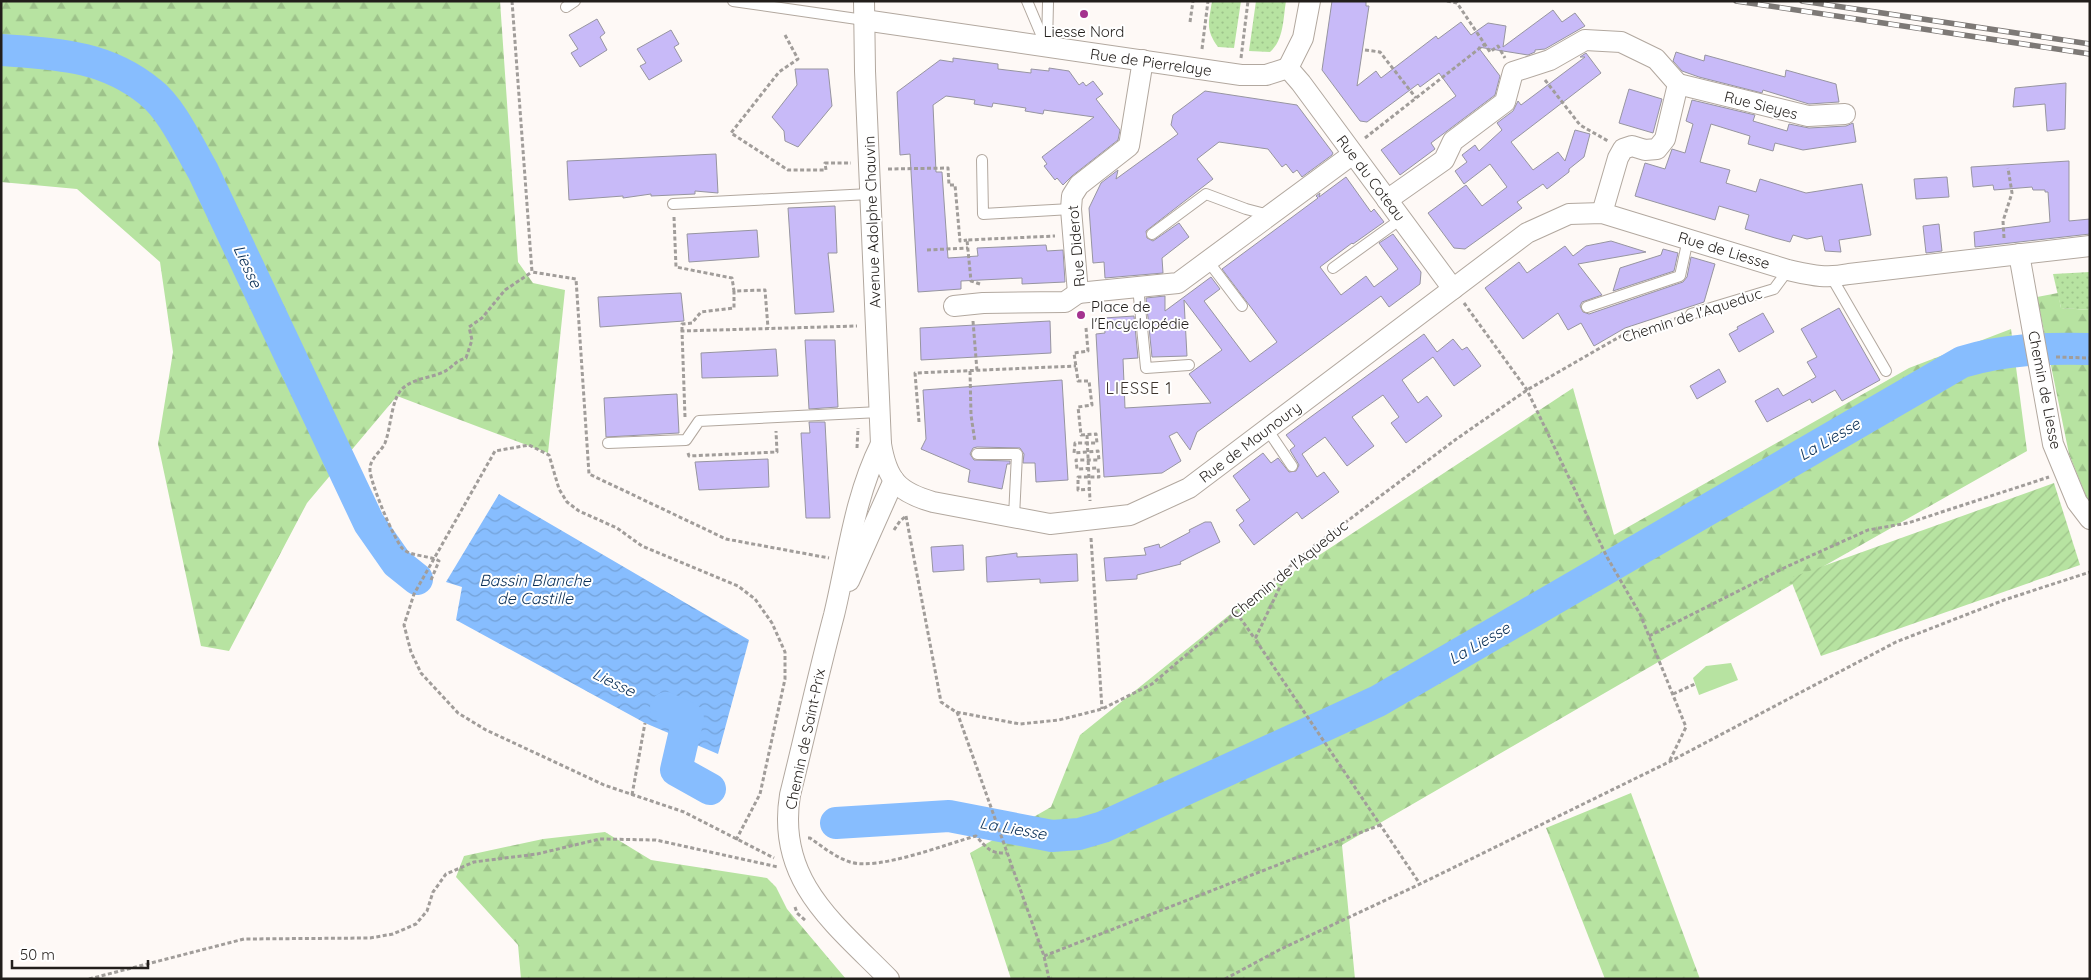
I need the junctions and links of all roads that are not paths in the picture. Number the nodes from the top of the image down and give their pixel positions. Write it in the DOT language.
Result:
graph roads {
  1 [pos="733,1"];
  2 [pos="1028,1"];
  3 [pos="1310,1"];
  4 [pos="1048,3"];
  5 [pos="864,11"];
  6 [pos="1046,46"];
  7 [pos="1143,60"];
  8 [pos="1288,68"];
  9 [pos="1678,84"];
  10 [pos="1845,114"];
  11 [pos="1353,154"];
  12 [pos="982,160"];
  13 [pos="870,194"];
  14 [pos="1387,200"];
  15 [pos="674,204"];
  16 [pos="1065,209"];
  17 [pos="1602,213"];
  18 [pos="1271,215"];
  19 [pos="1401,219"];
  20 [pos="1152,234"];
  21 [pos="1688,239"];
  22 [pos="2090,246"];
  23 [pos="2013,255"];
  24 [pos="1208,261"];
  25 [pos="1333,268"];
  26 [pos="1788,270"];
  27 [pos="1840,276"];
  28 [pos="1138,287"];
  29 [pos="1453,289"];
  30 [pos="1078,293"];
  31 [pos="970,305"];
  32 [pos="1242,306"];
  33 [pos="1587,307"];
  34 [pos="1691,314"];
  35 [pos="1189,365"];
  36 [pos="1886,371"];
  37 [pos="880,412"];
  38 [pos="1267,429"];
  39 [pos="608,443"];
  40 [pos="881,444"];
  41 [pos="977,454"];
  42 [pos="1292,466"];
  43 [pos="894,480"];
  44 [pos="1014,517"];
  45 [pos="2090,519"];
  46 [pos="834,615"];
  47 [pos="889,979"];
  1 -- 5 [label="lane"];
  2 -- 6 [label="lane"];
  3 -- 8 [label="street"];
  4 -- 6 [label="lane"];
  5 -- 6 [label="street, Rue de Pierrelaye"];
  5 -- 13 [label="street, Avenue Adolphe Chauvin"];
  6 -- 7 [label="street, Rue de Pierrelaye"];
  7 -- 8 [label="street, Rue de Pierrelaye"];
  7 -- 16 [label="street, Rue Diderot"];
  8 -- 11 [label="street, Rue du Coteau"];
  9 -- 10 [label="street, Rue Sieyes"];
  9 -- 14 [label="street"];
  9 -- 17 [label="street"];
  11 -- 14 [label="street, Rue du Coteau"];
  11 -- 18 [label="street, Rue Diderot"];
  12 -- 16 [label="lane"];
  13 -- 15 [label="lane"];
  13 -- 37 [label="street, Avenue Adolphe Chauvin"];
  14 -- 19 [label="street, Rue du Coteau"];
  16 -- 30 [label="street, Rue Diderot"];
  17 -- 21 [label="street, Rue de Liesse"];
  17 -- 29 [label="street, Rue de Maunoury"];
  18 -- 20 [label="lane"];
  18 -- 24 [label="street, Rue Diderot"];
  19 -- 25 [label="lane"];
  19 -- 29 [label="street, Rue du Coteau"];
  21 -- 26 [label="street, Rue de Liesse"];
  21 -- 33 [label="lane"];
  22 -- 23 [label="street"];
  23 -- 27 [label="street"];
  23 -- 45 [label="street, Chemin de Liesse"];
  24 -- 28 [label="street, Rue Diderot"];
  24 -- 32 [label="lane"];
  26 -- 27 [label="street, Rue de Liesse"];
  26 -- 34 [label="lane, Chemin de l'Aqueduc"];
  27 -- 36 [label="lane"];
  28 -- 30 [label="street, Rue Diderot"];
  28 -- 35 [label="lane"];
  29 -- 38 [label="street, Rue de Maunoury"];
  30 -- 31 [label="street"];
  37 -- 39 [label="lane"];
  37 -- 40 [label="street, Avenue Adolphe Chauvin"];
  38 -- 42 [label="lane"];
  38 -- 44 [label="street, Rue de Maunoury"];
  40 -- 43 [label="street, Rue de Maunoury"];
  40 -- 46 [label="street, Chemin de Saint-Prix"];
  41 -- 44 [label="lane"];
  43 -- 44 [label="street, Rue de Maunoury"];
  43 -- 46 [label="street, Chemin de Saint-Prix"];
  46 -- 47 [label="street, Chemin de Saint-Prix"];
}
